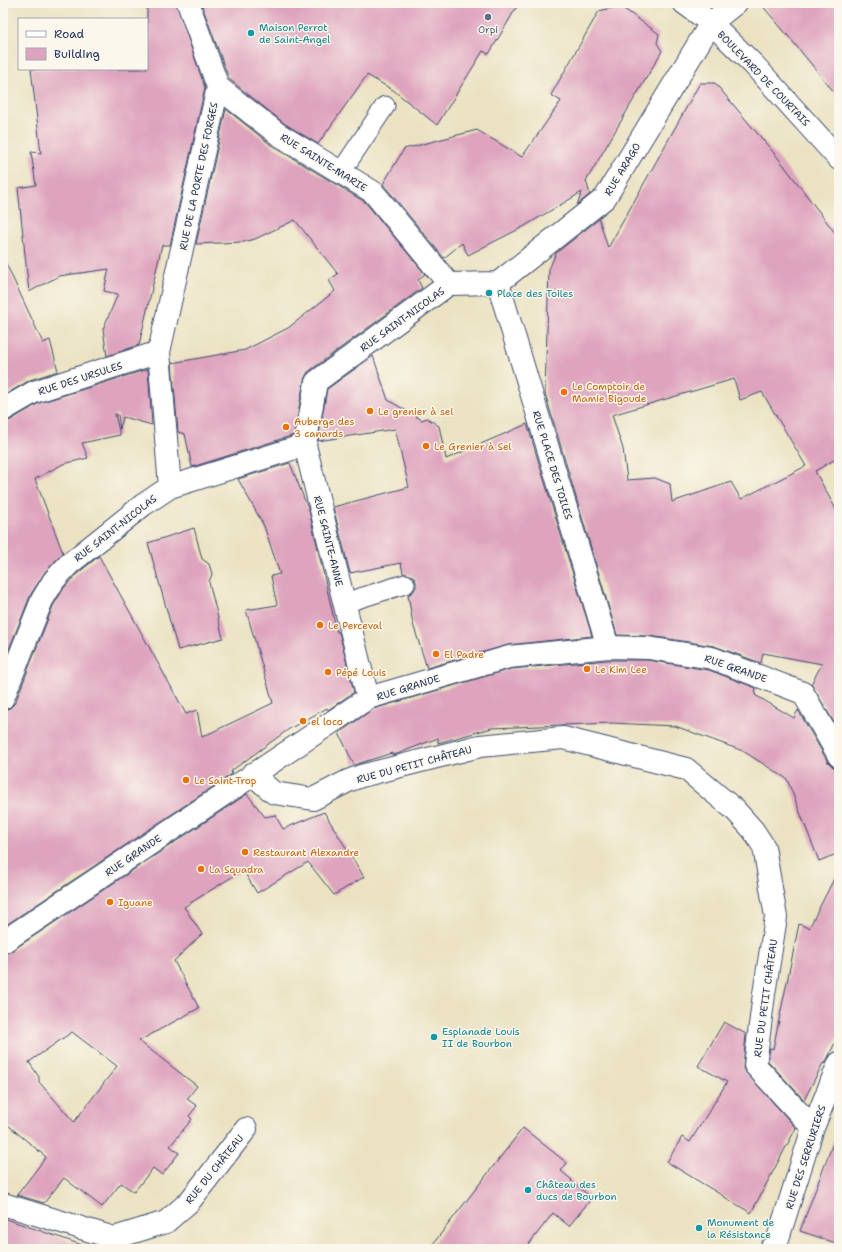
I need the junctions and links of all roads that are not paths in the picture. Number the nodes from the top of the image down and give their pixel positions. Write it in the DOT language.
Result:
graph roads {
  1 [pos="188,3"];
  2 [pos="684,3"];
  3 [pos="736,3"];
  4 [pos="711,23"];
  5 [pos="218,87"];
  6 [pos="385,106"];
  7 [pos="839,159"];
  8 [pos="341,172"];
  9 [pos="498,283"];
  10 [pos="449,284"];
  11 [pos="159,352"];
  12 [pos="316,382"];
  13 [pos="3,410"];
  14 [pos="304,445"];
  15 [pos="170,487"];
  16 [pos="405,584"];
  17 [pos="344,603"];
  18 [pos="608,646"];
  19 [pos="3,698"];
  20 [pos="368,698"];
  21 [pos="839,756"];
  22 [pos="252,774"];
  23 [pos="3,942"];
  24 [pos="839,1063"];
  25 [pos="813,1128"];
  26 [pos="246,1129"];
  27 [pos="3,1204"];
  28 [pos="771,1249"];
  1 -- 5 [label="street"];
  2 -- 4 [label="street, BOULEVARD DE COURTAIS"];
  3 -- 4 [label="street"];
  4 -- 7 [label="street, BOULEVARD DE COURTAIS"];
  4 -- 9 [label="street, RUE ARAGO"];
  5 -- 8 [label="street, RUE SAINTE-MARIE"];
  5 -- 11 [label="street, RUE DE LA PORTE DES FORGES"];
  6 -- 8 [label="lane"];
  8 -- 10 [label="street, RUE SAINTE-MARIE"];
  9 -- 10 [label="street, RUE SAINT-NICOLAS"];
  9 -- 18 [label="street, RUE PLACE DES TOILES"];
  10 -- 12 [label="street, RUE SAINT-NICOLAS"];
  11 -- 13 [label="street, RUE DES URSULES"];
  11 -- 15 [label="street, RUE DE LA PORTE DES FORGES"];
  12 -- 14 [label="street, RUE SAINTE-ANNE"];
  14 -- 15 [label="street, RUE SAINT-NICOLAS"];
  14 -- 17 [label="street, RUE SAINTE-ANNE"];
  15 -- 19 [label="street, RUE SAINT-NICOLAS"];
  16 -- 17 [label="lane"];
  17 -- 20 [label="street, RUE SAINTE-ANNE"];
  18 -- 20 [label="street, RUE GRANDE"];
  18 -- 21 [label="street, RUE GRANDE"];
  20 -- 22 [label="street, RUE GRANDE"];
  22 -- 23 [label="street, RUE GRANDE"];
  22 -- 25 [label="street, RUE DU PETIT CHÂTEAU"];
  24 -- 25 [label="street, RUE DES SERRURIERS"];
  25 -- 28 [label="street, RUE DES SERRURIERS"];
  26 -- 27 [label="street, RUE DU CHÂTEAU"];
}
